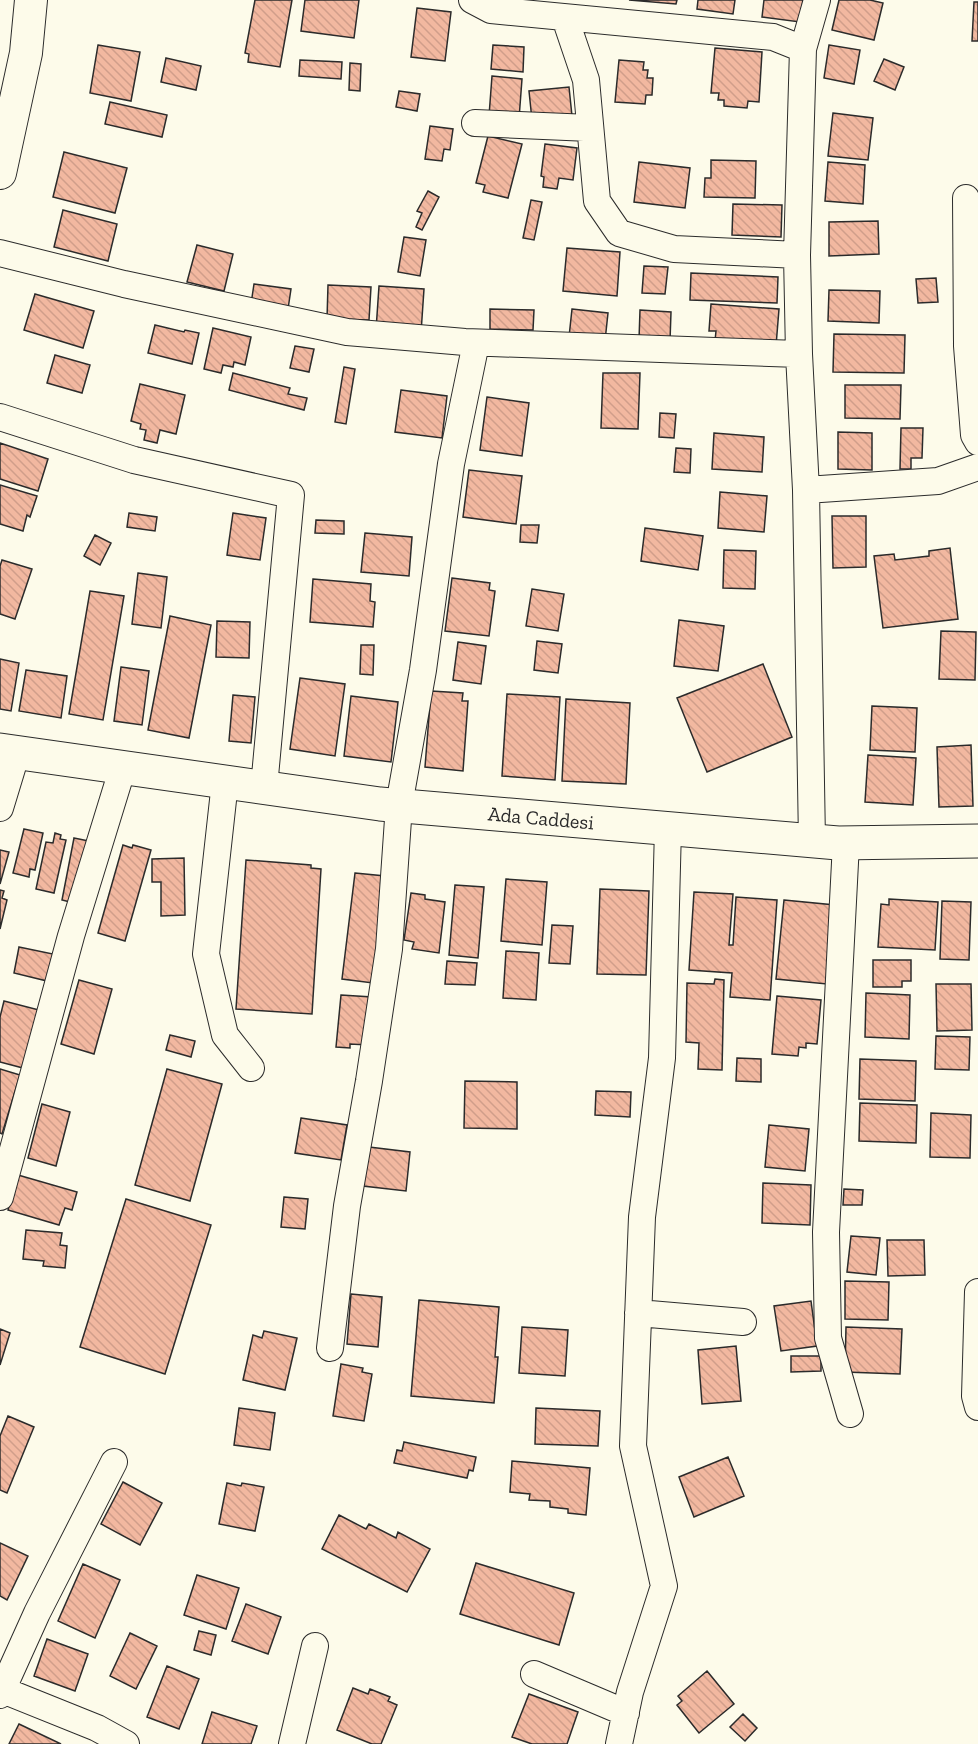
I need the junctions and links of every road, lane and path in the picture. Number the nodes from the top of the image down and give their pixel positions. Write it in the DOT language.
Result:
graph roads {
  1 [pos="472,0"];
  2 [pos="817,0"];
  3 [pos="25,1"];
  4 [pos="565,18"];
  5 [pos="803,49"];
  6 [pos="476,123"];
  7 [pos="590,128"];
  8 [pos="0,173"];
  9 [pos="966,198"];
  10 [pos="0,253"];
  11 [pos="797,255"];
  12 [pos="476,343"];
  13 [pos="799,354"];
  14 [pos="0,417"];
  15 [pos="978,442"];
  16 [pos="978,467"];
  17 [pos="806,490"];
  18 [pos="9,751"];
  19 [pos="123,767"];
  20 [pos="225,782"];
  21 [pos="264,787"];
  22 [pos="399,805"];
  23 [pos="0,808"];
  24 [pos="668,828"];
  25 [pos="812,841"];
  26 [pos="978,841"];
  27 [pos="846,843"];
  28 [pos="251,1068"];
  29 [pos="0,1197"];
  30 [pos="978,1292"];
  31 [pos="638,1313"];
  32 [pos="743,1322"];
  33 [pos="330,1348"];
  34 [pos="978,1407"];
  35 [pos="850,1414"];
  36 [pos="114,1461"];
  37 [pos="315,1646"];
  38 [pos="534,1674"];
  39 [pos="1,1691"];
  40 [pos="626,1713"];
  41 [pos="126,1744"];
  42 [pos="292,1744"];
  43 [pos="620,1744"];
  1 -- 4 [label="street"];
  2 -- 5 [label="street"];
  3 -- 8 [label="street"];
  4 -- 5 [label="street"];
  4 -- 7 [label="street"];
  5 -- 11 [label="street"];
  6 -- 7 [label="street"];
  7 -- 11 [label="street"];
  9 -- 15 [label="street"];
  10 -- 12 [label="street"];
  11 -- 13 [label="street"];
  12 -- 13 [label="street"];
  12 -- 22 [label="street"];
  13 -- 17 [label="street"];
  14 -- 21 [label="street"];
  16 -- 17 [label="street"];
  17 -- 25 [label="street"];
  18 -- 19 [label="main road, Ada Caddesi"];
  18 -- 23 [label="street"];
  19 -- 20 [label="main road, Ada Caddesi"];
  19 -- 29 [label="street"];
  20 -- 21 [label="main road, Ada Caddesi"];
  20 -- 28 [label="street"];
  21 -- 22 [label="main road, Ada Caddesi"];
  22 -- 24 [label="main road, Ada Caddesi"];
  22 -- 33 [label="street"];
  24 -- 25 [label="main road, Ada Caddesi"];
  24 -- 31 [label="street"];
  25 -- 27 [label="main road, Ada Caddesi"];
  26 -- 27 [label="main road, Ada Caddesi"];
  27 -- 35 [label="street"];
  30 -- 34 [label="street"];
  31 -- 32 [label="street"];
  31 -- 40 [label="street"];
  36 -- 39 [label="street"];
  37 -- 42 [label="street"];
  38 -- 40 [label="street"];
  39 -- 41 [label="street"];
  40 -- 43 [label="street"];
}
